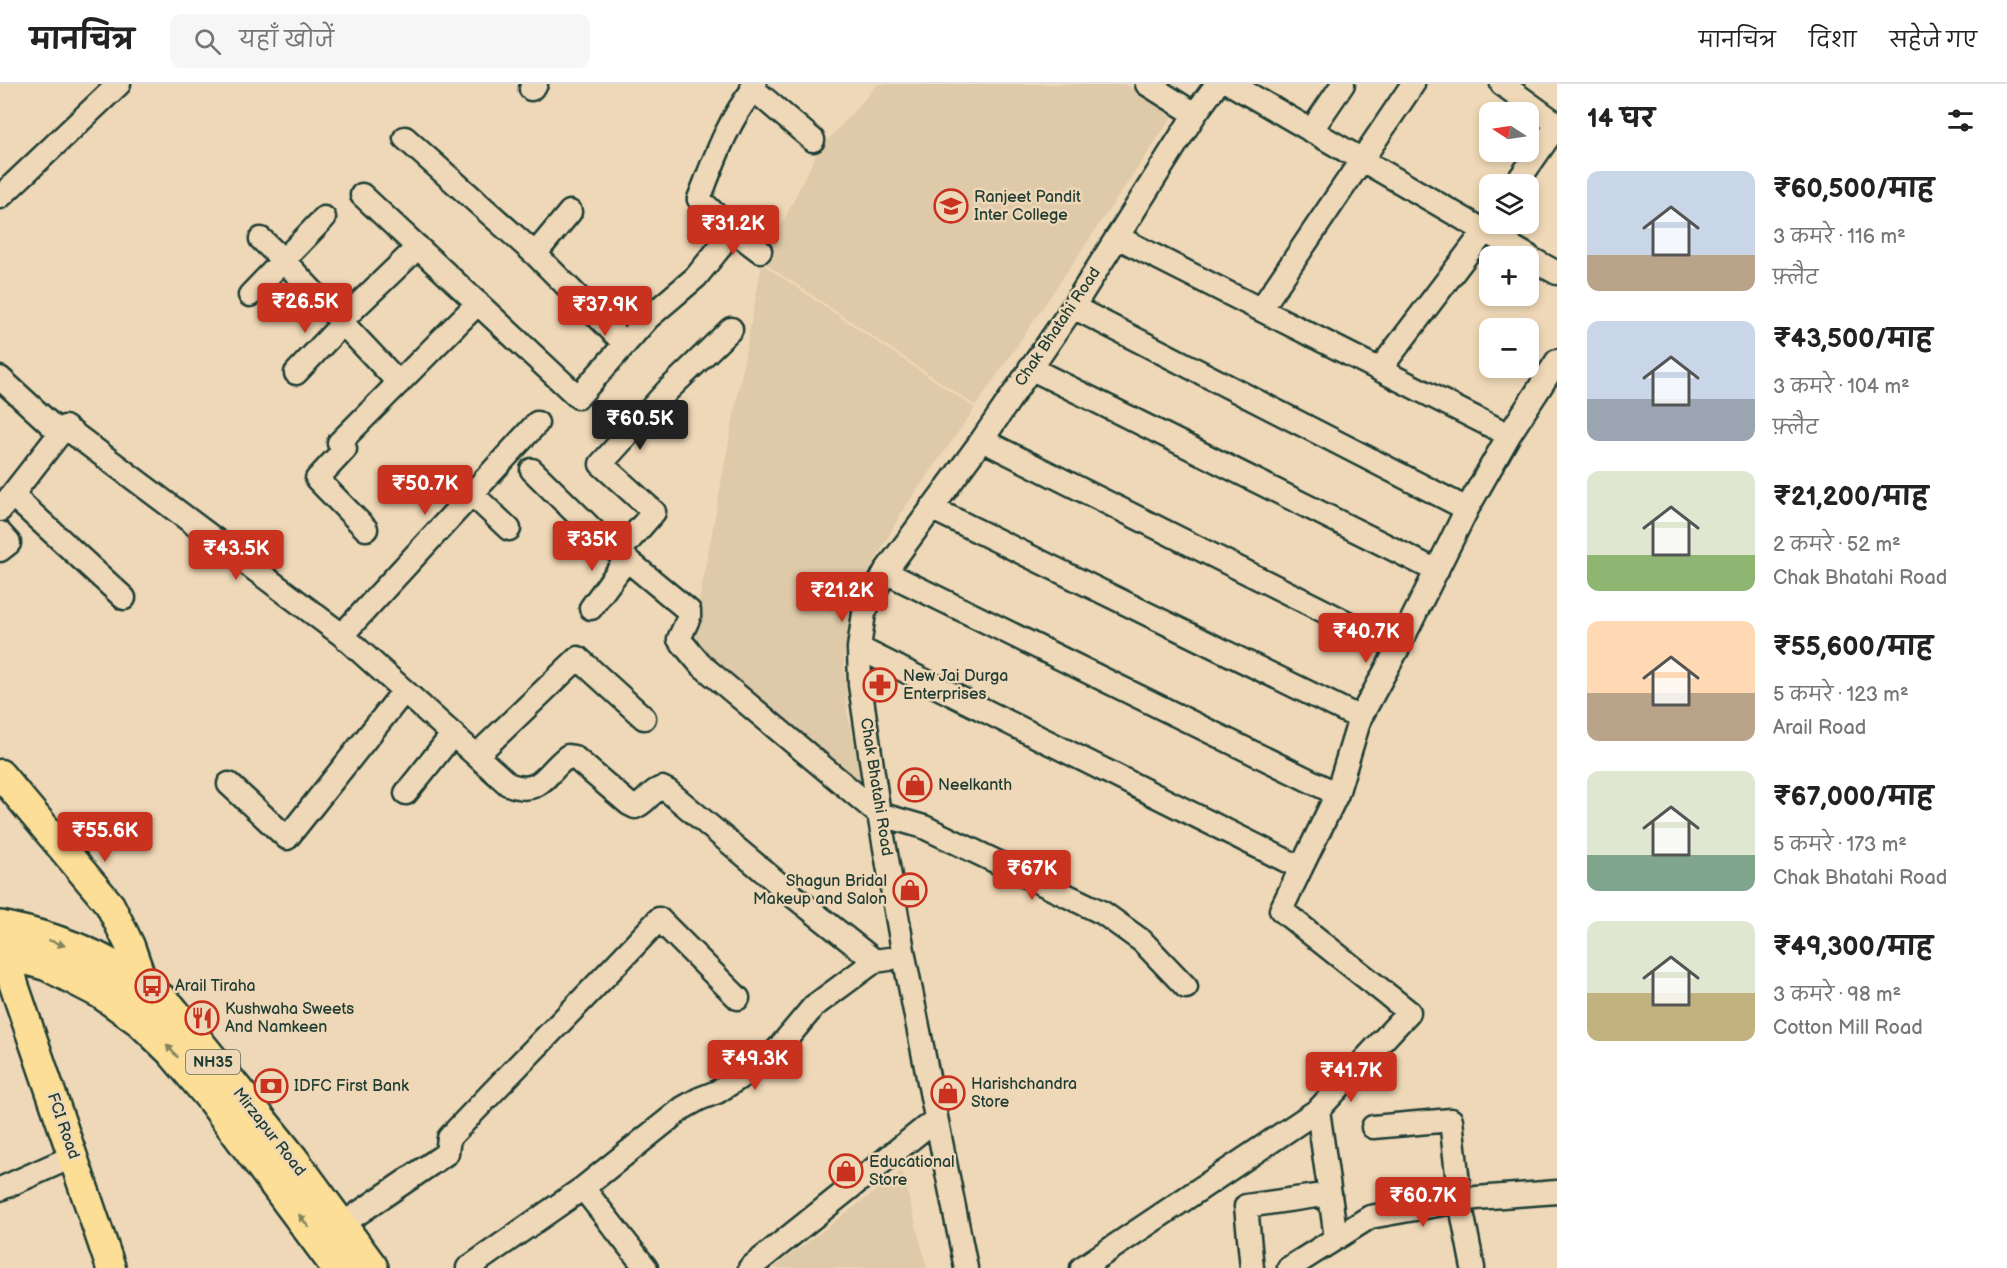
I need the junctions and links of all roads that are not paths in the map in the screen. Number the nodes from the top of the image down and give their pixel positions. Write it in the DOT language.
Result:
graph roads {
  1 [pos="119,84"];
  2 [pos="1147,84"];
  3 [pos="1217,84"];
  4 [pos="1231,84"];
  5 [pos="1343,84"];
  6 [pos="1413,84"];
  7 [pos="1502,84"];
  8 [pos="753,87"];
  9 [pos="1196,114"];
  10 [pos="1557,124"];
  11 [pos="1311,131"];
  12 [pos="405,138"];
  13 [pos="813,140"];
  14 [pos="1360,160"];
  15 [pos="1523,174"];
  16 [pos="362,195"];
  17 [pos="0,196"];
  18 [pos="570,212"];
  19 [pos="324,218"];
  20 [pos="1479,223"];
  21 [pos="731,229"];
  22 [pos="1482,234"];
  23 [pos="1497,234"];
  24 [pos="1117,237"];
  25 [pos="261,239"];
  26 [pos="1513,246"];
  27 [pos="418,247"];
  28 [pos="760,251"];
  29 [pos="535,254"];
  30 [pos="284,261"];
  31 [pos="1539,263"];
  32 [pos="1557,273"];
  33 [pos="250,295"];
  34 [pos="478,303"];
  35 [pos="1073,306"];
  36 [pos="1261,309"];
  37 [pos="342,322"];
  38 [pos="731,329"];
  39 [pos="625,344"];
  40 [pos="1557,361"];
  41 [pos="1030,368"];
  42 [pos="1380,369"];
  43 [pos="296,373"];
  44 [pos="0,378"];
  45 [pos="399,383"];
  46 [pos="537,423"];
  47 [pos="60,433"];
  48 [pos="1509,435"];
  49 [pos="982,440"];
  50 [pos="532,470"];
  51 [pos="472,494"];
  52 [pos="6,503"];
  53 [pos="931,508"];
  54 [pos="1467,509"];
  55 [pos="366,529"];
  56 [pos="509,529"];
  57 [pos="0,533"];
  58 [pos="0,550"];
  59 [pos="622,556"];
  60 [pos="885,572"];
  61 [pos="1437,572"];
  62 [pos="124,598"];
  63 [pos="591,608"];
  64 [pos="342,635"];
  65 [pos="859,648"];
  66 [pos="1398,648"];
  67 [pos="405,691"];
  68 [pos="644,718"];
  69 [pos="1360,718"];
  70 [pos="453,734"];
  71 [pos="477,755"];
  72 [pos="0,774"];
  73 [pos="229,784"];
  74 [pos="406,793"];
  75 [pos="1337,794"];
  76 [pos="879,814"];
  77 [pos="1301,868"];
  78 [pos="2,943"];
  79 [pos="904,956"];
  80 [pos="875,961"];
  81 [pos="1186,987"];
  82 [pos="145,989"];
  83 [pos="7,991"];
  84 [pos="738,998"];
  85 [pos="1318,1110"];
  86 [pos="936,1119"];
  87 [pos="1373,1126"];
  88 [pos="74,1156"];
  89 [pos="583,1188"];
  90 [pos="0,1189"];
  91 [pos="1557,1192"];
  92 [pos="1330,1194"];
  93 [pos="1460,1201"];
  94 [pos="340,1225"];
  95 [pos="1336,1238"];
  96 [pos="635,1264"];
  97 [pos="111,1268"];
  98 [pos="339,1268"];
  99 [pos="371,1268"];
  100 [pos="468,1268"];
  101 [pos="750,1268"];
  102 [pos="966,1268"];
  103 [pos="1082,1268"];
  104 [pos="1252,1268"];
  105 [pos="1289,1268"];
  106 [pos="1473,1268"];
  1 -- 17 [label="street"];
  2 -- 9 [label="street"];
  3 -- 9 [label="street, Chak Bhatahi Road"];
  4 -- 11 [label="street"];
  5 -- 11 [label="street"];
  6 -- 14 [label="street"];
  7 -- 10 [label="street"];
  8 -- 13 [label="street"];
  8 -- 21 [label="street"];
  9 -- 24 [label="street, Chak Bhatahi Road"];
  10 -- 15 [label="street"];
  11 -- 14 [label="street"];
  12 -- 29 [label="street"];
  14 -- 20 [label="street"];
  14 -- 36 [label="street"];
  16 -- 27 [label="street"];
  18 -- 29 [label="street"];
  19 -- 30 [label="street"];
  21 -- 28 [label="street"];
  21 -- 39 [label="street"];
  22 -- 42 [label="street"];
  23 -- 26 [label="street"];
  24 -- 35 [label="street, Chak Bhatahi Road"];
  24 -- 36 [label="street"];
  25 -- 30 [label="street"];
  27 -- 34 [label="street"];
  27 -- 37 [label="street"];
  29 -- 39 [label="street"];
  30 -- 33 [label="street"];
  30 -- 37 [label="street"];
  31 -- 32 [label="street"];
  34 -- 39 [label="street"];
  34 -- 45 [label="street"];
  35 -- 41 [label="street, Chak Bhatahi Road"];
  35 -- 54 [label="street"];
  36 -- 42 [label="street"];
  37 -- 43 [label="street"];
  37 -- 45 [label="street"];
  38 -- 59 [label="street"];
  40 -- 48 [label="street"];
  41 -- 49 [label="street, Chak Bhatahi Road"];
  41 -- 61 [label="street"];
  42 -- 48 [label="street"];
  44 -- 47 [label="street"];
  45 -- 55 [label="street"];
  46 -- 51 [label="street"];
  47 -- 52 [label="street"];
  47 -- 64 [label="street"];
  48 -- 54 [label="street"];
  49 -- 53 [label="street, Chak Bhatahi Road"];
  49 -- 66 [label="street"];
  50 -- 59 [label="street"];
  51 -- 56 [label="street"];
  51 -- 64 [label="street"];
  52 -- 62 [label="street"];
  53 -- 60 [label="street, Chak Bhatahi Road"];
  53 -- 69 [label="street"];
  54 -- 61 [label="street"];
  57 -- 58 [label="street"];
  59 -- 63 [label="street"];
  59 -- 76 [label="street"];
  60 -- 65 [label="street, Chak Bhatahi Road"];
  60 -- 75 [label="street"];
  61 -- 66 [label="street"];
  64 -- 67 [label="street"];
  65 -- 76 [label="street, Chak Bhatahi Road"];
  65 -- 77 [label="street"];
  66 -- 69 [label="street"];
  67 -- 70 [label="street"];
  67 -- 73 [label="street"];
  68 -- 71 [label="street"];
  69 -- 75 [label="street"];
  70 -- 71 [label="street"];
  70 -- 74 [label="street"];
  71 -- 80 [label="street"];
  72 -- 82 [label="main road"];
  75 -- 77 [label="street"];
  76 -- 79 [label="street, Chak Bhatahi Road"];
  76 -- 81 [label="street"];
  77 -- 85 [label="street"];
  78 -- 82 [label="highway, Mirzapur Road / NH35, one-way"];
  78 -- 83 [label="main road, FCI Road"];
  98 -- 78 [label="highway, Mirzapur Road / NH35, one-way"];
  79 -- 80 [label="street"];
  79 -- 86 [label="street, Chak Bhatahi Road"];
  80 -- 89 [label="street"];
  82 -- 94 [label="highway, Mirzapur Road / NH35"];
  83 -- 88 [label="main road, FCI Road"];
  84 -- 94 [label="street"];
  85 -- 92 [label="street"];
  85 -- 103 [label="street"];
  86 -- 101 [label="street"];
  86 -- 102 [label="street, Chak Bhatahi Road"];
  87 -- 93 [label="street"];
  88 -- 90 [label="street"];
  88 -- 97 [label="main road, FCI Road"];
  89 -- 96 [label="street"];
  89 -- 100 [label="street"];
  91 -- 93 [label="street"];
  92 -- 95 [label="street"];
  92 -- 104 [label="street"];
  93 -- 95 [label="street"];
  93 -- 106 [label="street"];
  94 -- 99 [label="highway, Mirzapur Road / NH35"];
  95 -- 105 [label="street"];
}
